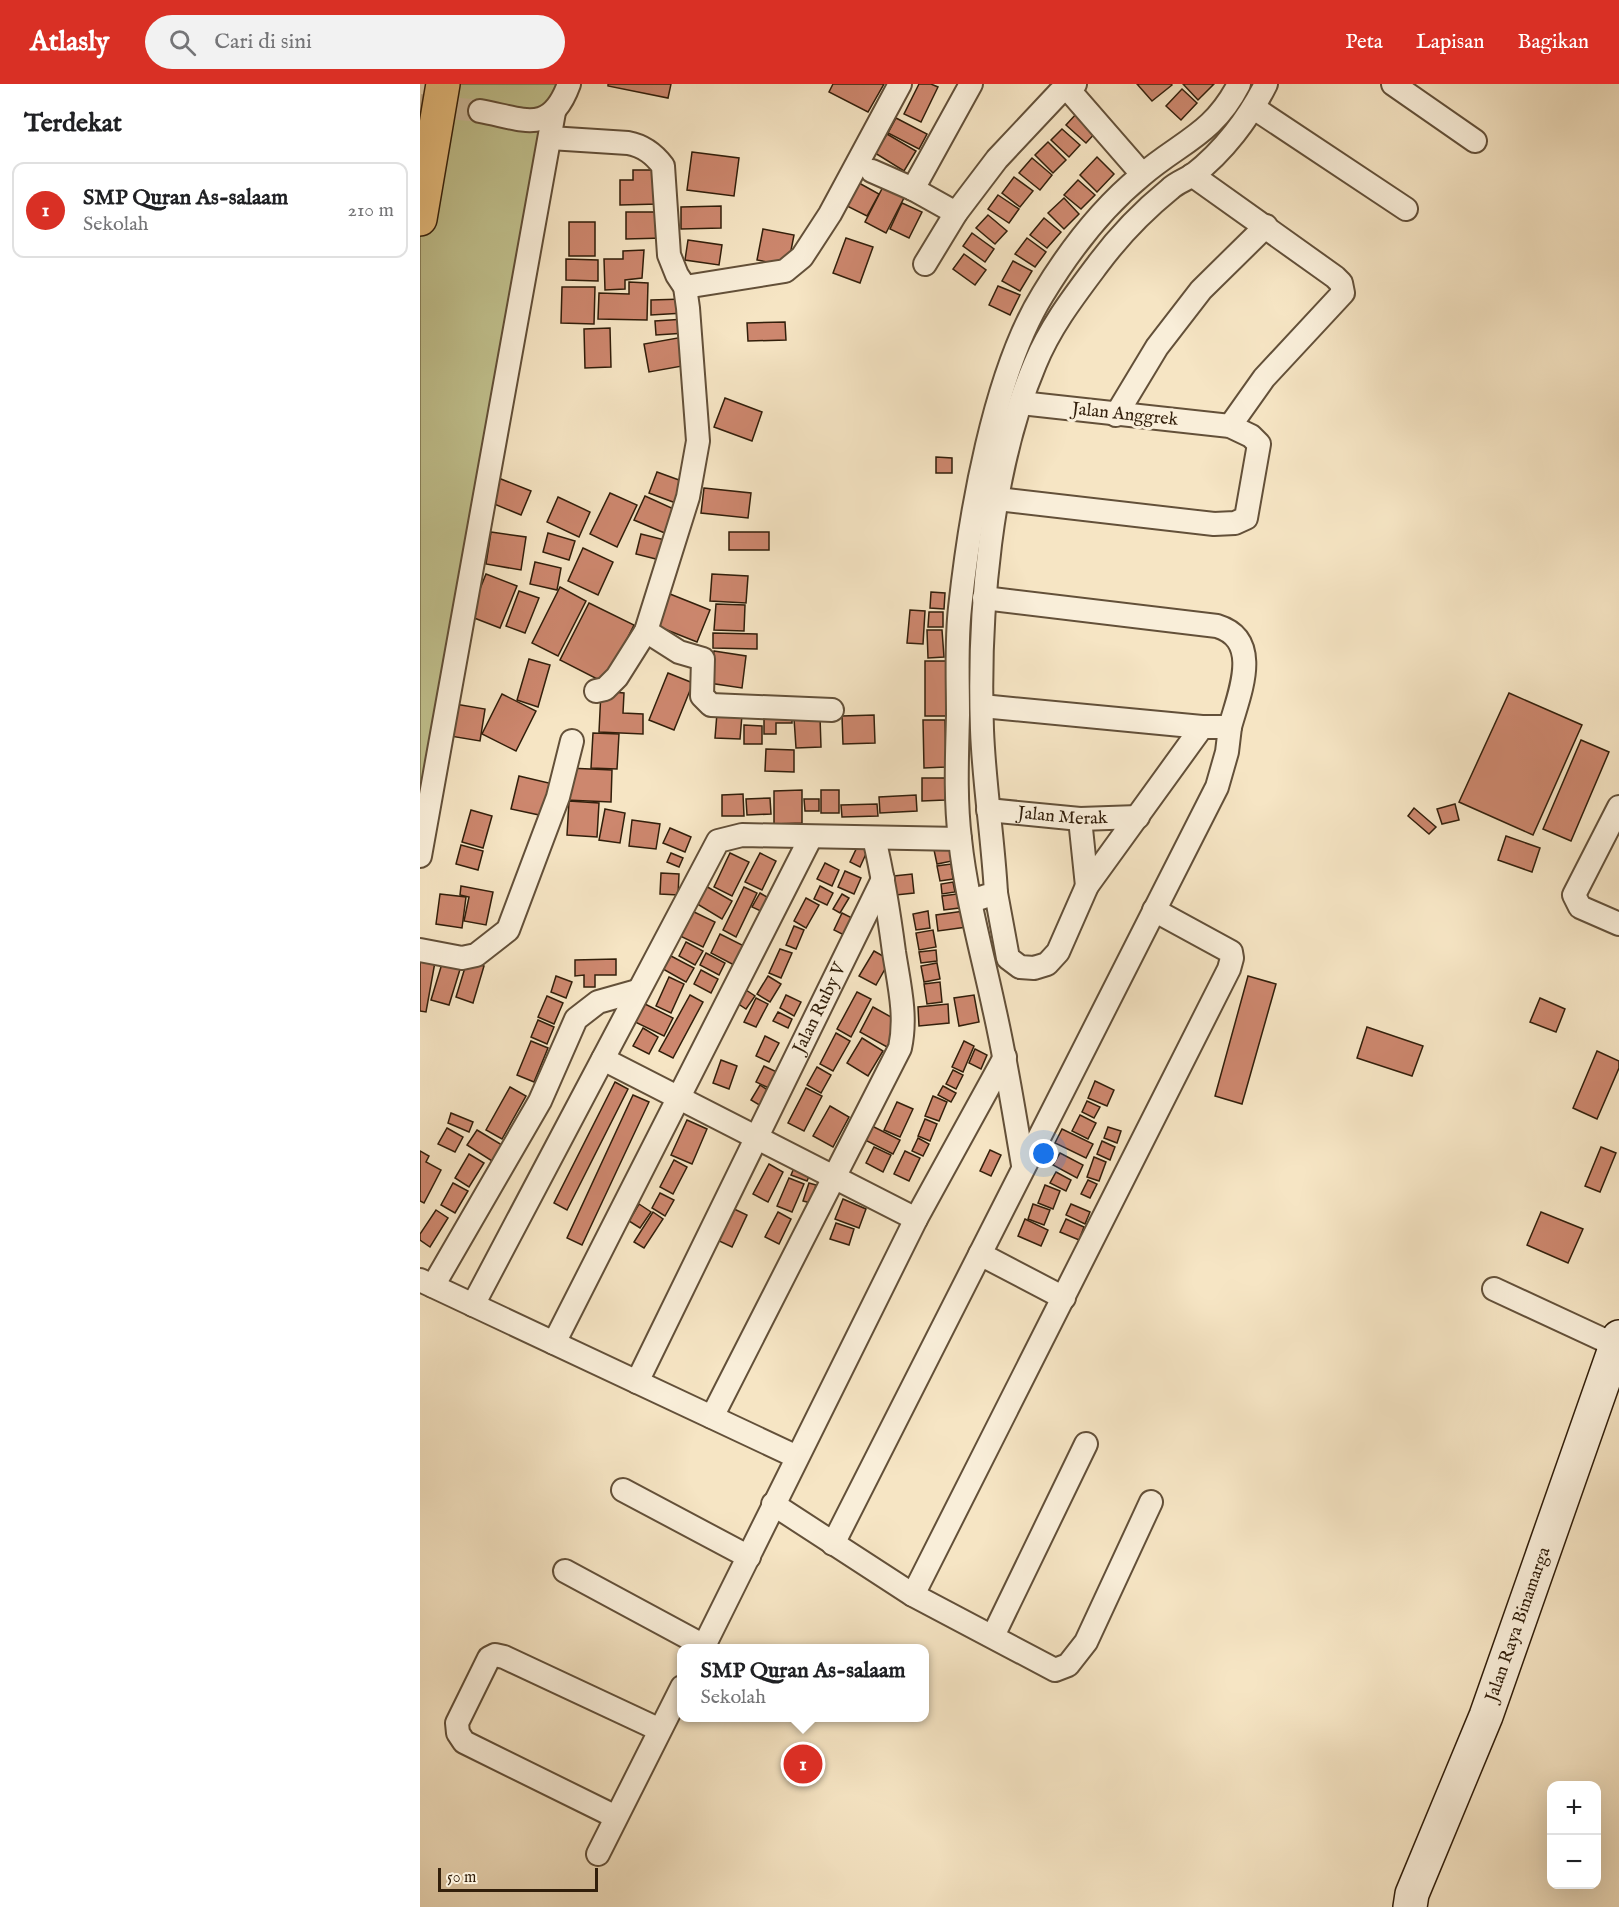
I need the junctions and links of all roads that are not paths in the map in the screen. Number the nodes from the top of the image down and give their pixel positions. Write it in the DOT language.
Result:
graph roads {
  1 [pos="443,84"];
  2 [pos="569,84"];
  3 [pos="900,84"];
  4 [pos="971,84"];
  5 [pos="1239,84"];
  6 [pos="1266,84"];
  7 [pos="1394,84"];
  8 [pos="1061,88"];
  9 [pos="1254,108"];
  10 [pos="480,111"];
  11 [pos="554,112"];
  12 [pos="550,138"];
  13 [pos="1475,141"];
  14 [pos="872,171"];
  15 [pos="1142,174"];
  16 [pos="1192,176"];
  17 [pos="913,189"];
  18 [pos="1406,209"];
  19 [pos="956,213"];
  20 [pos="420,219"];
  21 [pos="1266,226"];
  22 [pos="925,264"];
  23 [pos="685,287"];
  24 [pos="1021,403"];
  25 [pos="1116,415"];
  26 [pos="1230,426"];
  27 [pos="998,499"];
  28 [pos="984,598"];
  29 [pos="646,631"];
  30 [pos="596,691"];
  31 [pos="982,706"];
  32 [pos="832,710"];
  33 [pos="1202,727"];
  34 [pos="1230,727"];
  35 [pos="572,741"];
  36 [pos="1619,807"];
  37 [pos="988,810"];
  38 [pos="1138,817"];
  39 [pos="1080,819"];
  40 [pos="811,837"];
  41 [pos="874,838"];
  42 [pos="960,839"];
  43 [pos="420,856"];
  44 [pos="883,879"];
  45 [pos="1087,885"];
  46 [pos="996,893"];
  47 [pos="971,901"];
  48 [pos="1154,910"];
  49 [pos="1619,924"];
  50 [pos="420,950"];
  51 [pos="637,991"];
  52 [pos="1005,1057"];
  53 [pos="603,1059"];
  54 [pos="678,1097"];
  55 [pos="757,1137"];
  56 [pos="1023,1166"];
  57 [pos="835,1177"];
  58 [pos="916,1219"];
  59 [pos="980,1254"];
  60 [pos="426,1283"];
  61 [pos="1494,1289"];
  62 [pos="1064,1298"];
  63 [pos="473,1305"];
  64 [pos="554,1343"];
  65 [pos="1618,1344"];
  66 [pos="637,1382"];
  67 [pos="712,1417"];
  68 [pos="1086,1444"];
  69 [pos="797,1457"];
  70 [pos="623,1490"];
  71 [pos="1151,1502"];
  72 [pos="773,1504"];
  73 [pos="833,1544"];
  74 [pos="749,1557"];
  75 [pos="565,1571"];
  76 [pos="913,1595"];
  77 [pos="993,1636"];
  78 [pos="698,1644"];
  79 [pos="705,1644"];
  80 [pos="677,1694"];
  81 [pos="658,1729"];
  82 [pos="616,1817"];
  83 [pos="598,1854"];
  84 [pos="1410,1907"];
  1 -- 20 [label="highway"];
  2 -- 11 [label="street"];
  3 -- 23 [label="street"];
  4 -- 17 [label="street"];
  5 -- 15 [label="street"];
  6 -- 9 [label="street"];
  7 -- 13 [label="street"];
  8 -- 15 [label="street"];
  8 -- 19 [label="street"];
  9 -- 16 [label="street"];
  9 -- 18 [label="street"];
  10 -- 11 [label="street"];
  11 -- 12 [label="street"];
  12 -- 23 [label="street"];
  12 -- 43 [label="street"];
  14 -- 17 [label="street"];
  15 -- 42 [label="street"];
  16 -- 21 [label="street"];
  16 -- 24 [label="street"];
  17 -- 19 [label="street"];
  19 -- 22 [label="street"];
  21 -- 25 [label="street"];
  21 -- 26 [label="street"];
  23 -- 29 [label="street"];
  24 -- 25 [label="street, Jalan Anggrek"];
  24 -- 27 [label="street"];
  25 -- 26 [label="street, Jalan Anggrek"];
  26 -- 27 [label="street"];
  27 -- 28 [label="street"];
  28 -- 31 [label="street"];
  28 -- 34 [label="street"];
  29 -- 30 [label="street"];
  29 -- 32 [label="street"];
  31 -- 33 [label="street"];
  31 -- 37 [label="street"];
  33 -- 34 [label="street"];
  33 -- 38 [label="street"];
  34 -- 48 [label="street"];
  35 -- 50 [label="street"];
  36 -- 49 [label="street"];
  37 -- 39 [label="street, Jalan Merak"];
  37 -- 46 [label="street"];
  38 -- 39 [label="street, Jalan Merak"];
  38 -- 45 [label="street"];
  39 -- 45 [label="street"];
  40 -- 41 [label="street"];
  40 -- 51 [label="street"];
  40 -- 54 [label="street"];
  41 -- 42 [label="street"];
  41 -- 44 [label="street"];
  42 -- 47 [label="street"];
  44 -- 55 [label="street, Jalan Ruby V"];
  44 -- 57 [label="street"];
  45 -- 46 [label="street"];
  46 -- 47 [label="street"];
  47 -- 52 [label="street"];
  48 -- 56 [label="street"];
  48 -- 62 [label="street"];
  51 -- 53 [label="street"];
  51 -- 60 [label="street"];
  52 -- 56 [label="street"];
  52 -- 58 [label="street"];
  53 -- 54 [label="street"];
  53 -- 63 [label="street"];
  54 -- 55 [label="street"];
  54 -- 64 [label="street"];
  55 -- 57 [label="street"];
  55 -- 66 [label="street, Jalan Ruby V"];
  56 -- 59 [label="street"];
  57 -- 58 [label="street"];
  57 -- 67 [label="street"];
  58 -- 69 [label="street"];
  59 -- 62 [label="street"];
  59 -- 73 [label="street"];
  60 -- 63 [label="street"];
  61 -- 65 [label="street"];
  62 -- 76 [label="street"];
  63 -- 64 [label="street"];
  64 -- 66 [label="street"];
  65 -- 84 [label="street, Jalan Raya Binamarga"];
  66 -- 67 [label="street"];
  67 -- 69 [label="street"];
  68 -- 77 [label="street"];
  69 -- 72 [label="street"];
  70 -- 74 [label="street"];
  71 -- 77 [label="street"];
  72 -- 73 [label="street"];
  72 -- 74 [label="street"];
  73 -- 76 [label="street"];
  74 -- 79 [label="street"];
  75 -- 78 [label="street"];
  76 -- 77 [label="street"];
  80 -- 81 [label="street"];
  81 -- 82 [label="street"];
  81 -- 82 [label="street"];
  82 -- 83 [label="street"];
}
